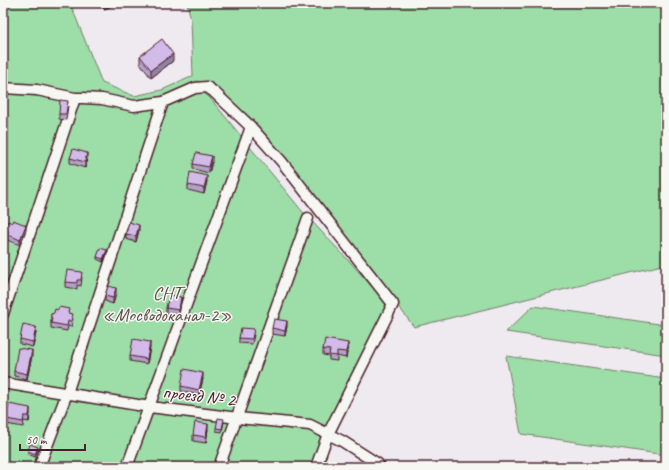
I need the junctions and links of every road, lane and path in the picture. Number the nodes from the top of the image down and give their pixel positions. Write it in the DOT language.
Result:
graph roads {
  1 [pos="3,88"];
  2 [pos="75,98"];
  3 [pos="163,102"];
  4 [pos="251,127"];
  5 [pos="308,218"];
  6 [pos="3,314"];
  7 [pos="3,383"];
  8 [pos="67,393"];
  9 [pos="150,407"];
  10 [pos="238,418"];
  11 [pos="328,434"];
  12 [pos="39,467"];
  13 [pos="127,467"];
  14 [pos="219,467"];
  15 [pos="316,467"];
  16 [pos="380,467"];
  1 -- 2 [label="street"];
  2 -- 3 [label="street"];
  2 -- 6 [label="street"];
  3 -- 4 [label="street"];
  3 -- 8 [label="street"];
  4 -- 9 [label="street"];
  4 -- 11 [label="street"];
  5 -- 10 [label="street"];
  7 -- 8 [label="street, проезд № 2"];
  8 -- 9 [label="street, проезд № 2"];
  8 -- 12 [label="street"];
  9 -- 10 [label="street, проезд № 2"];
  9 -- 13 [label="street"];
  10 -- 11 [label="street, проезд № 2"];
  10 -- 14 [label="street"];
  11 -- 15 [label="street"];
  11 -- 16 [label="street, проезд № 2"];
}
